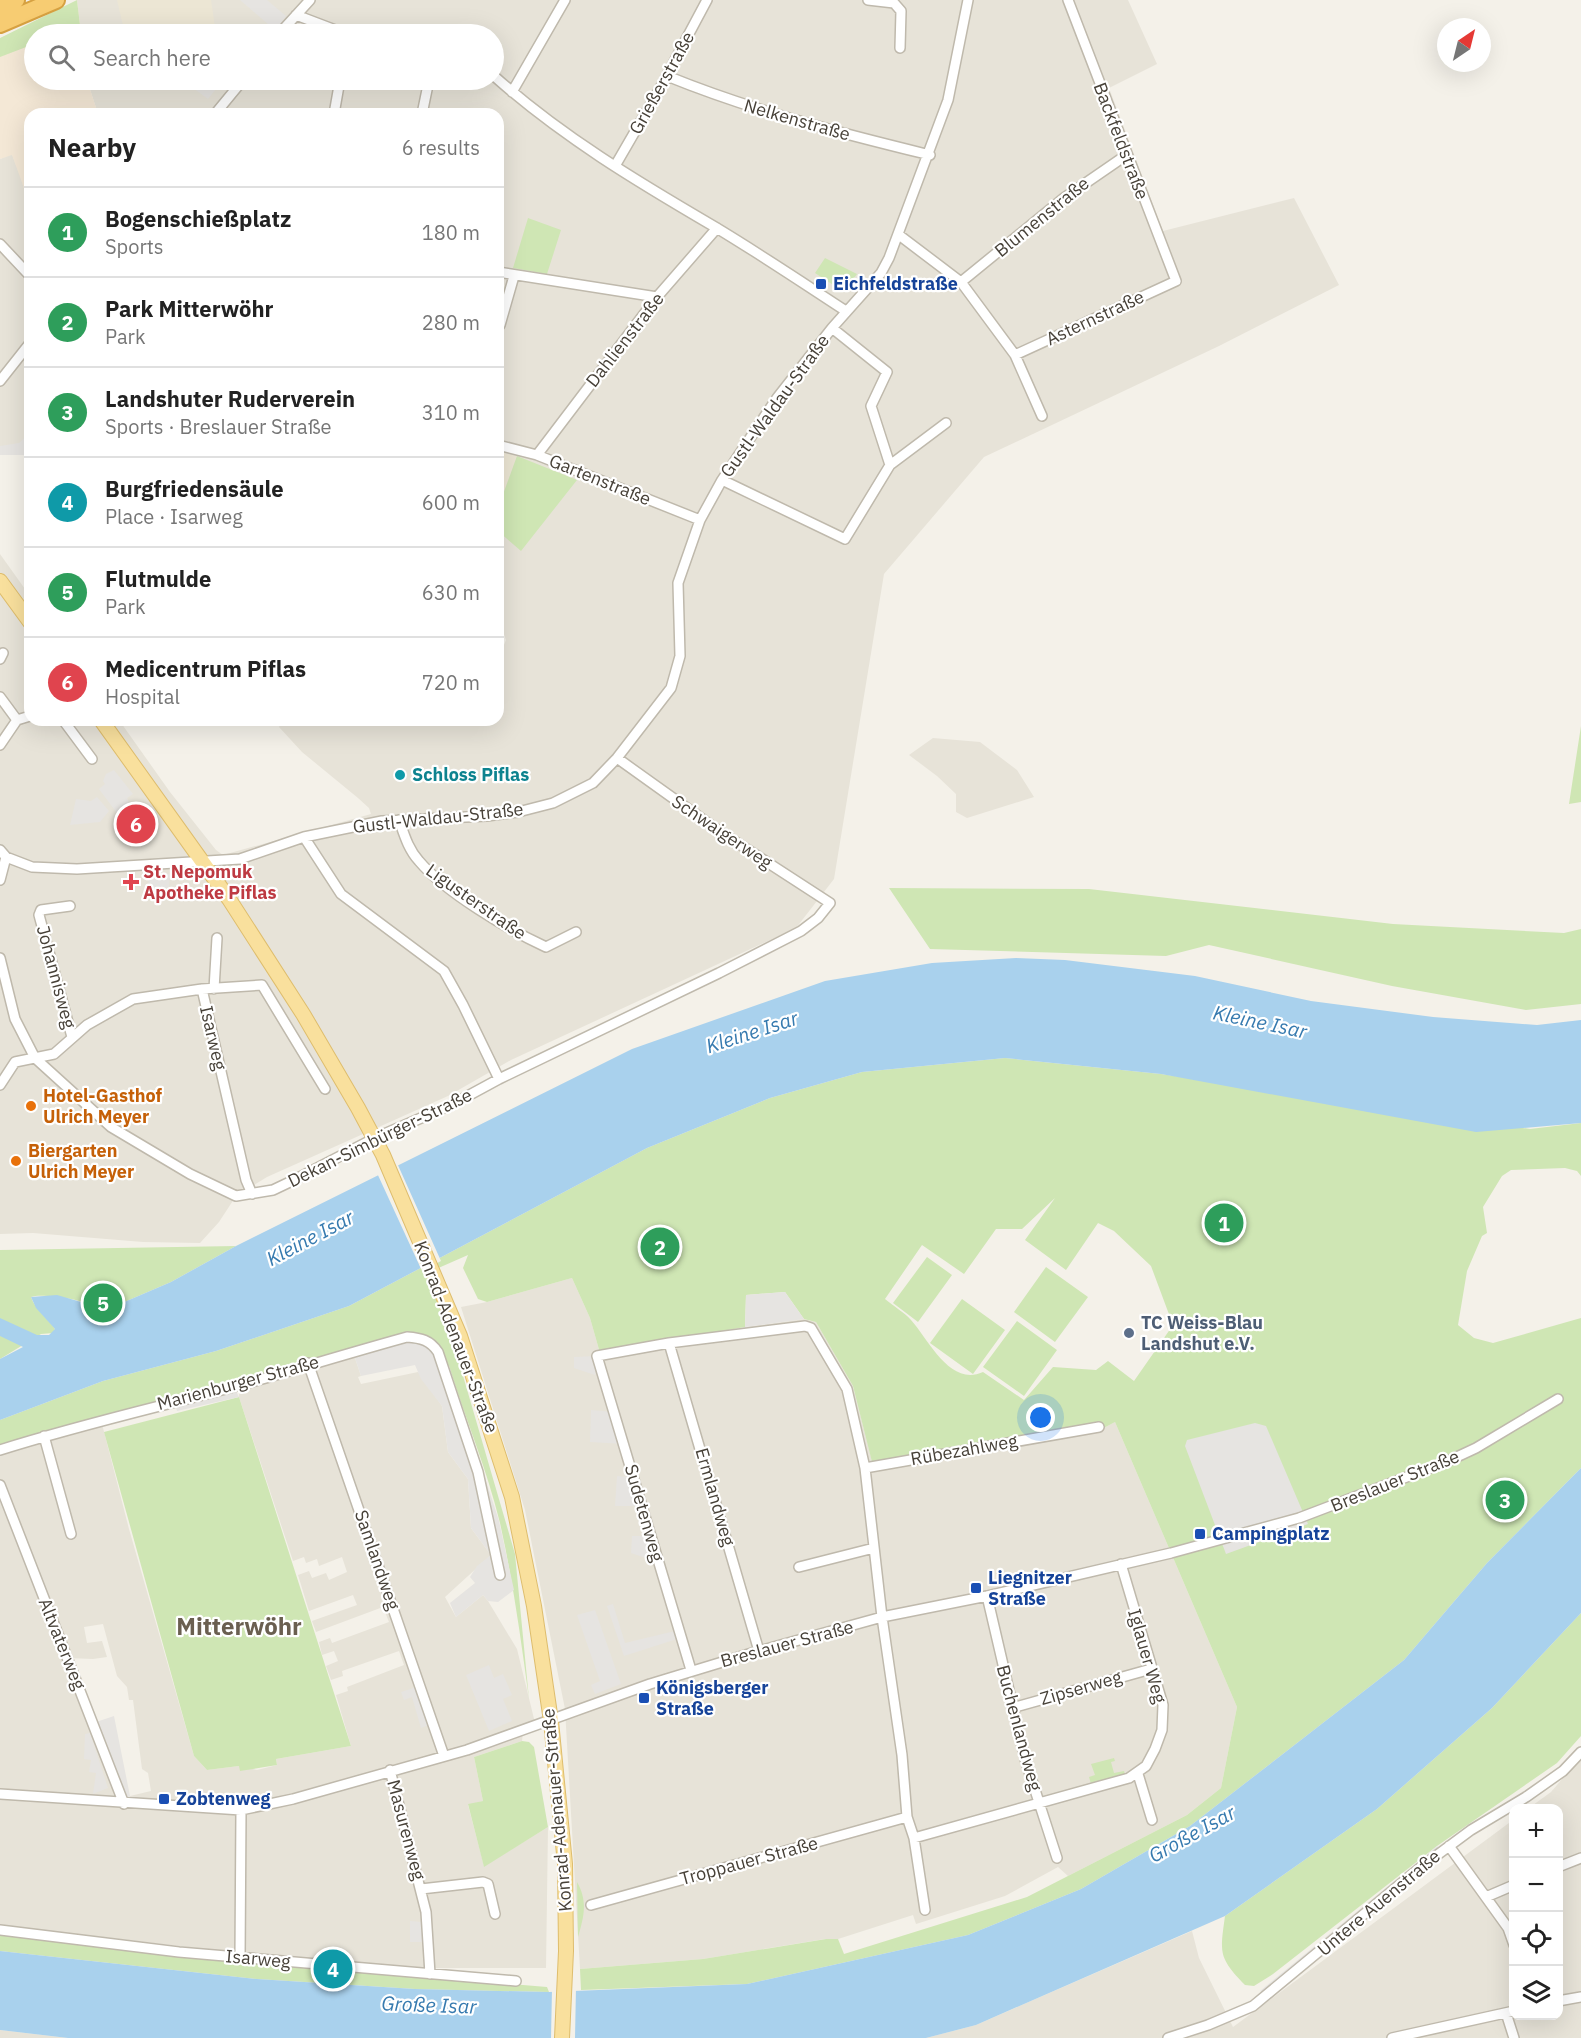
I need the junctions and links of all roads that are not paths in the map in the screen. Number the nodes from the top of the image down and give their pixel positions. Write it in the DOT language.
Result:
graph roads {
  1 [pos="8,0"];
  2 [pos="16,0"];
  3 [pos="56,0"];
  4 [pos="310,0"];
  5 [pos="565,0"];
  6 [pos="707,0"];
  7 [pos="868,0"];
  8 [pos="968,0"];
  9 [pos="1068,0"];
  10 [pos="0,3"];
  11 [pos="0,8"];
  12 [pos="296,15"];
  13 [pos="0,24"];
  14 [pos="288,24"];
  15 [pos="320,24"];
  16 [pos="900,48"];
  17 [pos="667,76"];
  18 [pos="504,85"];
  19 [pos="235,90"];
  20 [pos="338,90"];
  21 [pos="427,90"];
  22 [pos="512,92"];
  23 [pos="220,108"];
  24 [pos="335,108"];
  25 [pos="423,108"];
  26 [pos="930,155"];
  27 [pos="1125,156"];
  28 [pos="615,165"];
  29 [pos="717,228"];
  30 [pos="899,234"];
  31 [pos="0,244"];
  32 [pos="24,270"];
  33 [pos="504,274"];
  34 [pos="513,276"];
  35 [pos="1176,281"];
  36 [pos="961,282"];
  37 [pos="657,297"];
  38 [pos="504,310"];
  39 [pos="846,311"];
  40 [pos="832,328"];
  41 [pos="24,351"];
  42 [pos="1015,355"];
  43 [pos="0,381"];
  44 [pos="1042,416"];
  45 [pos="946,423"];
  46 [pos="504,447"];
  47 [pos="537,455"];
  48 [pos="890,465"];
  49 [pos="722,480"];
  50 [pos="700,520"];
  51 [pos="0,581"];
  52 [pos="24,614"];
  53 [pos="0,697"];
  54 [pos="24,718"];
  55 [pos="17,720"];
  56 [pos="67,726"];
  57 [pos="105,726"];
  58 [pos="0,745"];
  59 [pos="617,758"];
  60 [pos="92,759"];
  61 [pos="399,820"];
  62 [pos="304,837"];
  63 [pos="3,854"];
  64 [pos="202,862"];
  65 [pos="0,880"];
  66 [pos="830,903"];
  67 [pos="70,906"];
  68 [pos="576,932"];
  69 [pos="217,938"];
  70 [pos="0,958"];
  71 [pos="202,989"];
  72 [pos="214,989"];
  73 [pos="72,1037"];
  74 [pos="35,1058"];
  75 [pos="499,1079"];
  76 [pos="0,1085"];
  77 [pos="325,1089"];
  78 [pos="377,1143"];
  79 [pos="252,1194"];
  80 [pos="669,1343"];
  81 [pos="308,1363"];
  82 [pos="1557,1399"];
  83 [pos="1099,1427"];
  84 [pos="44,1436"];
  85 [pos="0,1450"];
  86 [pos="865,1468"];
  87 [pos="0,1485"];
  88 [pos="71,1534"];
  89 [pos="874,1548"];
  90 [pos="1121,1564"];
  91 [pos="799,1567"];
  92 [pos="500,1575"];
  93 [pos="987,1596"];
  94 [pos="882,1617"];
  95 [pos="759,1651"];
  96 [pos="1150,1669"];
  97 [pos="691,1670"];
  98 [pos="1012,1708"];
  99 [pos="551,1721"];
  100 [pos="1581,1752"];
  101 [pos="444,1756"];
  102 [pos="390,1770"];
  103 [pos="1138,1774"];
  104 [pos="0,1794"];
  105 [pos="1039,1803"];
  106 [pos="124,1804"];
  107 [pos="241,1810"];
  108 [pos="907,1816"];
  109 [pos="1152,1821"];
  110 [pos="914,1838"];
  111 [pos="1449,1846"];
  112 [pos="1057,1858"];
  113 [pos="1581,1858"];
  114 [pos="1563,1865"];
  115 [pos="1509,1887"];
  116 [pos="421,1889"];
  117 [pos="1486,1897"];
  118 [pos="591,1905"];
  119 [pos="925,1910"];
  120 [pos="495,1914"];
  121 [pos="0,1930"];
  122 [pos="1509,1931"];
  123 [pos="240,1958"];
  124 [pos="430,1974"];
  125 [pos="516,1981"];
  126 [pos="1581,1997"];
  127 [pos="1563,2000"];
  128 [pos="1509,2012"];
  129 [pos="1511,2020"];
  130 [pos="1416,2036"];
  131 [pos="562,2038"];
  132 [pos="1168,2038"];
  133 [pos="1392,2038"];
  134 [pos="1514,2038"];
  1 -- 10 [label="highway"];
  2 -- 11 [label="highway"];
  3 -- 13 [label="highway"];
  4 -- 12 [label="street"];
  5 -- 22 [label="street"];
  6 -- 17 [label="street, Grießerstraße"];
  7 -- 16 [label="street"];
  8 -- 26 [label="street, Gustl-Waldau-Straße"];
  9 -- 27 [label="street, Backfeldstraße"];
  12 -- 14 [label="street"];
  12 -- 15 [label="street"];
  17 -- 26 [label="street, Nelkenstraße"];
  17 -- 28 [label="street, Grießerstraße"];
  18 -- 22 [label="street"];
  19 -- 23 [label="street"];
  20 -- 24 [label="street"];
  21 -- 25 [label="street"];
  22 -- 28 [label="street"];
  26 -- 30 [label="street, Gustl-Waldau-Straße"];
  27 -- 35 [label="street, Backfeldstraße"];
  27 -- 36 [label="street, Blumenstraße"];
  28 -- 29 [label="street"];
  29 -- 37 [label="street, Dahlienstraße"];
  29 -- 39 [label="street"];
  30 -- 36 [label="street"];
  30 -- 39 [label="street, Gustl-Waldau-Straße"];
  31 -- 32 [label="street"];
  33 -- 34 [label="street"];
  34 -- 37 [label="street"];
  34 -- 38 [label="street"];
  35 -- 42 [label="street, Asternstraße"];
  36 -- 42 [label="street"];
  37 -- 47 [label="street, Dahlienstraße"];
  39 -- 40 [label="street, Gustl-Waldau-Straße"];
  40 -- 48 [label="street"];
  40 -- 49 [label="street, Gustl-Waldau-Straße"];
  41 -- 43 [label="street"];
  42 -- 44 [label="street"];
  45 -- 48 [label="street"];
  46 -- 47 [label="street, Gartenstraße"];
  47 -- 50 [label="street, Gartenstraße"];
  48 -- 49 [label="street"];
  49 -- 50 [label="street, Gustl-Waldau-Straße"];
  50 -- 59 [label="street, Gustl-Waldau-Straße"];
  51 -- 52 [label="main road"];
  53 -- 55 [label="street"];
  54 -- 55 [label="street"];
  55 -- 58 [label="street"];
  56 -- 60 [label="street"];
  57 -- 64 [label="main road, Konrad-Adenauer-Straße"];
  59 -- 61 [label="street, Gustl-Waldau-Straße"];
  59 -- 66 [label="street, Schwaigerweg"];
  61 -- 62 [label="street, Gustl-Waldau-Straße"];
  61 -- 68 [label="street, Ligusterstraße"];
  62 -- 64 [label="street, Gustl-Waldau-Straße"];
  62 -- 75 [label="street"];
  63 -- 64 [label="street, Gustl-Waldau-Straße"];
  63 -- 65 [label="street"];
  64 -- 78 [label="main road, Konrad-Adenauer-Straße"];
  66 -- 75 [label="street, Dekan-Simbürger-Straße"];
  67 -- 73 [label="street, Johannisweg"];
  69 -- 72 [label="street"];
  70 -- 74 [label="street, Dekan-Simbürger-Straße"];
  71 -- 72 [label="street, Isarweg"];
  71 -- 73 [label="street, Johannisweg"];
  71 -- 79 [label="street, Isarweg"];
  72 -- 77 [label="street, Isarweg"];
  73 -- 74 [label="street, Johannisweg"];
  74 -- 76 [label="street, Johannisweg"];
  74 -- 79 [label="street, Dekan-Simbürger-Straße"];
  75 -- 78 [label="street, Dekan-Simbürger-Straße"];
  78 -- 79 [label="street, Dekan-Simbürger-Straße"];
  78 -- 99 [label="main road, Konrad-Adenauer-Straße"];
  80 -- 86 [label="street"];
  80 -- 95 [label="street, Ermlandweg"];
  80 -- 97 [label="street, Sudetenweg"];
  81 -- 84 [label="street, Marienburger Straße"];
  81 -- 92 [label="street, Marienburger Straße"];
  81 -- 101 [label="street, Samlandweg"];
  82 -- 90 [label="street, Breslauer Straße"];
  83 -- 86 [label="street, Rübezahlweg"];
  84 -- 85 [label="street, Marienburger Straße"];
  84 -- 88 [label="street"];
  86 -- 89 [label="street"];
  87 -- 106 [label="street, Altvaterweg"];
  89 -- 91 [label="street"];
  89 -- 94 [label="street"];
  90 -- 93 [label="street, Breslauer Straße"];
  90 -- 96 [label="street, Iglauer Weg"];
  93 -- 94 [label="street, Breslauer Straße"];
  93 -- 98 [label="street, Buchenlandweg"];
  94 -- 95 [label="street, Breslauer Straße"];
  94 -- 108 [label="street"];
  95 -- 97 [label="street, Breslauer Straße"];
  96 -- 98 [label="street, Zipserweg"];
  96 -- 103 [label="street, Iglauer Weg"];
  97 -- 99 [label="street, Breslauer Straße"];
  98 -- 105 [label="street, Buchenlandweg"];
  99 -- 101 [label="street, Breslauer Straße"];
  99 -- 131 [label="main road, Konrad-Adenauer-Straße"];
  100 -- 111 [label="street, Untere Auenstraße"];
  101 -- 102 [label="street, Breslauer Straße"];
  102 -- 107 [label="street, Breslauer Straße"];
  102 -- 116 [label="street, Masurenweg"];
  103 -- 105 [label="street"];
  103 -- 109 [label="street"];
  104 -- 106 [label="street, Breslauer Straße"];
  105 -- 110 [label="street"];
  105 -- 112 [label="street, Buchenlandweg"];
  106 -- 107 [label="street, Breslauer Straße"];
  107 -- 123 [label="street"];
  108 -- 110 [label="street"];
  108 -- 118 [label="street, Troppauer Straße"];
  110 -- 119 [label="street"];
  111 -- 117 [label="street"];
  111 -- 132 [label="street, Untere Auenstraße"];
  113 -- 114 [label="street"];
  115 -- 117 [label="street"];
  116 -- 120 [label="street, Masurenweg"];
  116 -- 124 [label="street, Masurenweg"];
  117 -- 122 [label="street"];
  121 -- 123 [label="street, Isarweg"];
  123 -- 124 [label="street, Isarweg"];
  124 -- 125 [label="street, Isarweg"];
  126 -- 127 [label="street"];
  128 -- 130 [label="street"];
  129 -- 134 [label="street"];
  130 -- 133 [label="street"];
}
